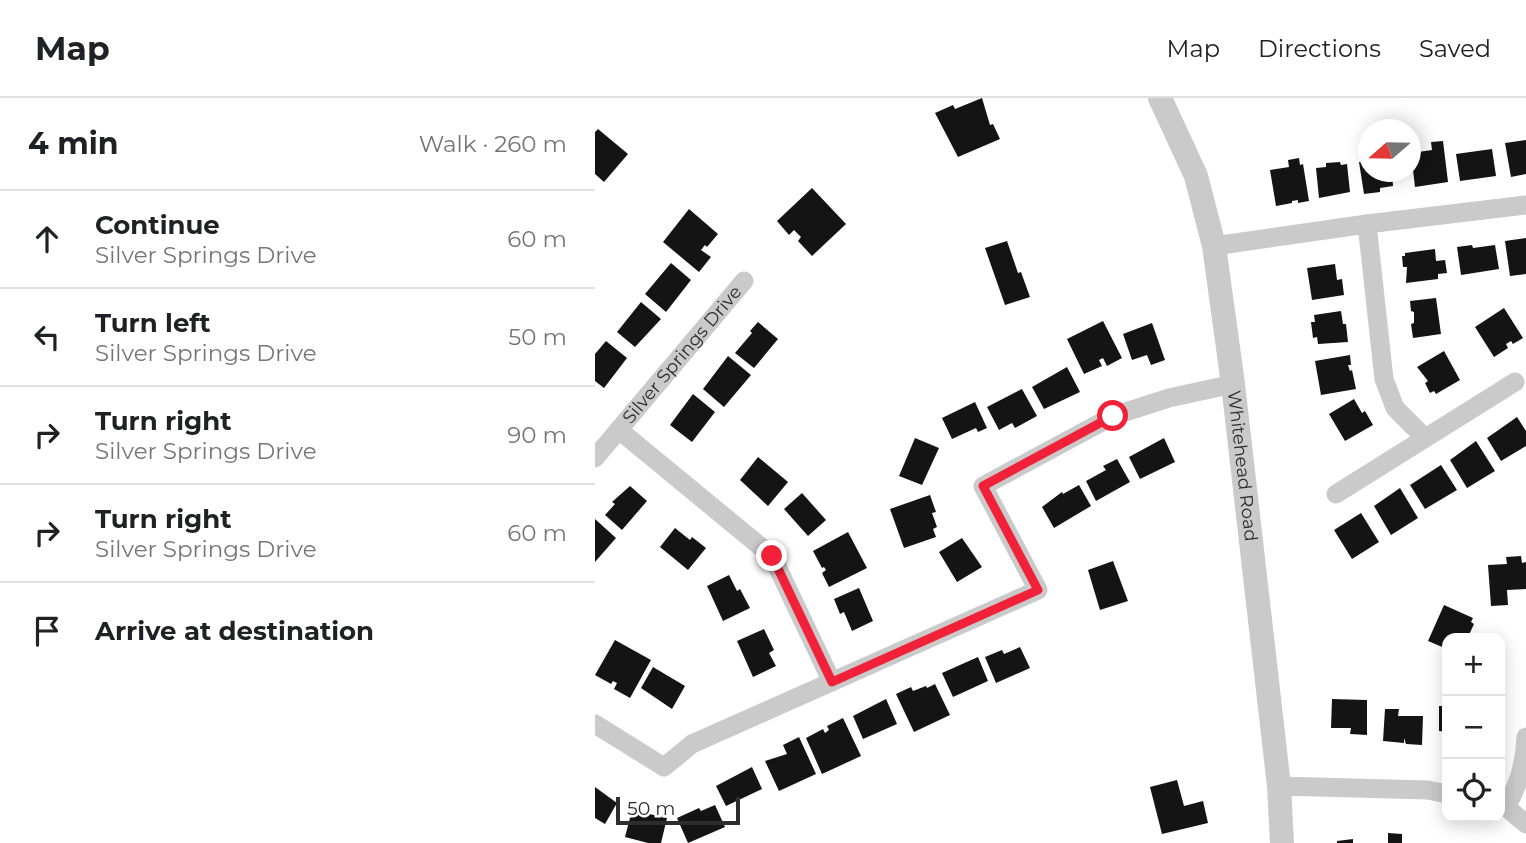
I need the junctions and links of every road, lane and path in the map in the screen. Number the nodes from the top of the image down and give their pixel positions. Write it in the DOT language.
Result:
graph roads {
  1 [pos="1160,98"];
  2 [pos="1526,205"];
  3 [pos="1367,224"];
  4 [pos="1214,246"];
  5 [pos="744,281"];
  6 [pos="1515,382"];
  7 [pos="1233,384"];
  8 [pos="619,430"];
  9 [pos="1425,438"];
  10 [pos="595,458"];
  11 [pos="1336,494"];
  12 [pos="832,682"];
  13 [pos="595,724"];
  14 [pos="1526,737"];
  15 [pos="1279,786"];
  16 [pos="1442,793"];
  17 [pos="1505,805"];
  18 [pos="1505,808"];
  19 [pos="1526,824"];
  20 [pos="1282,843"];
  1 -- 4 [label="street, Whitehead Road"];
  2 -- 3 [label="street"];
  3 -- 4 [label="street"];
  3 -- 9 [label="street"];
  4 -- 7 [label="street, Whitehead Road"];
  5 -- 8 [label="street, Silver Springs Drive"];
  6 -- 9 [label="street"];
  7 -- 12 [label="street"];
  7 -- 15 [label="street, Whitehead Road"];
  8 -- 10 [label="street, Silver Springs Drive"];
  8 -- 12 [label="street, Silver Springs Drive"];
  9 -- 11 [label="street"];
  12 -- 13 [label="street"];
  14 -- 17 [label="street"];
  15 -- 16 [label="street"];
  15 -- 20 [label="street, Whitehead Road"];
  18 -- 19 [label="street"];
}
